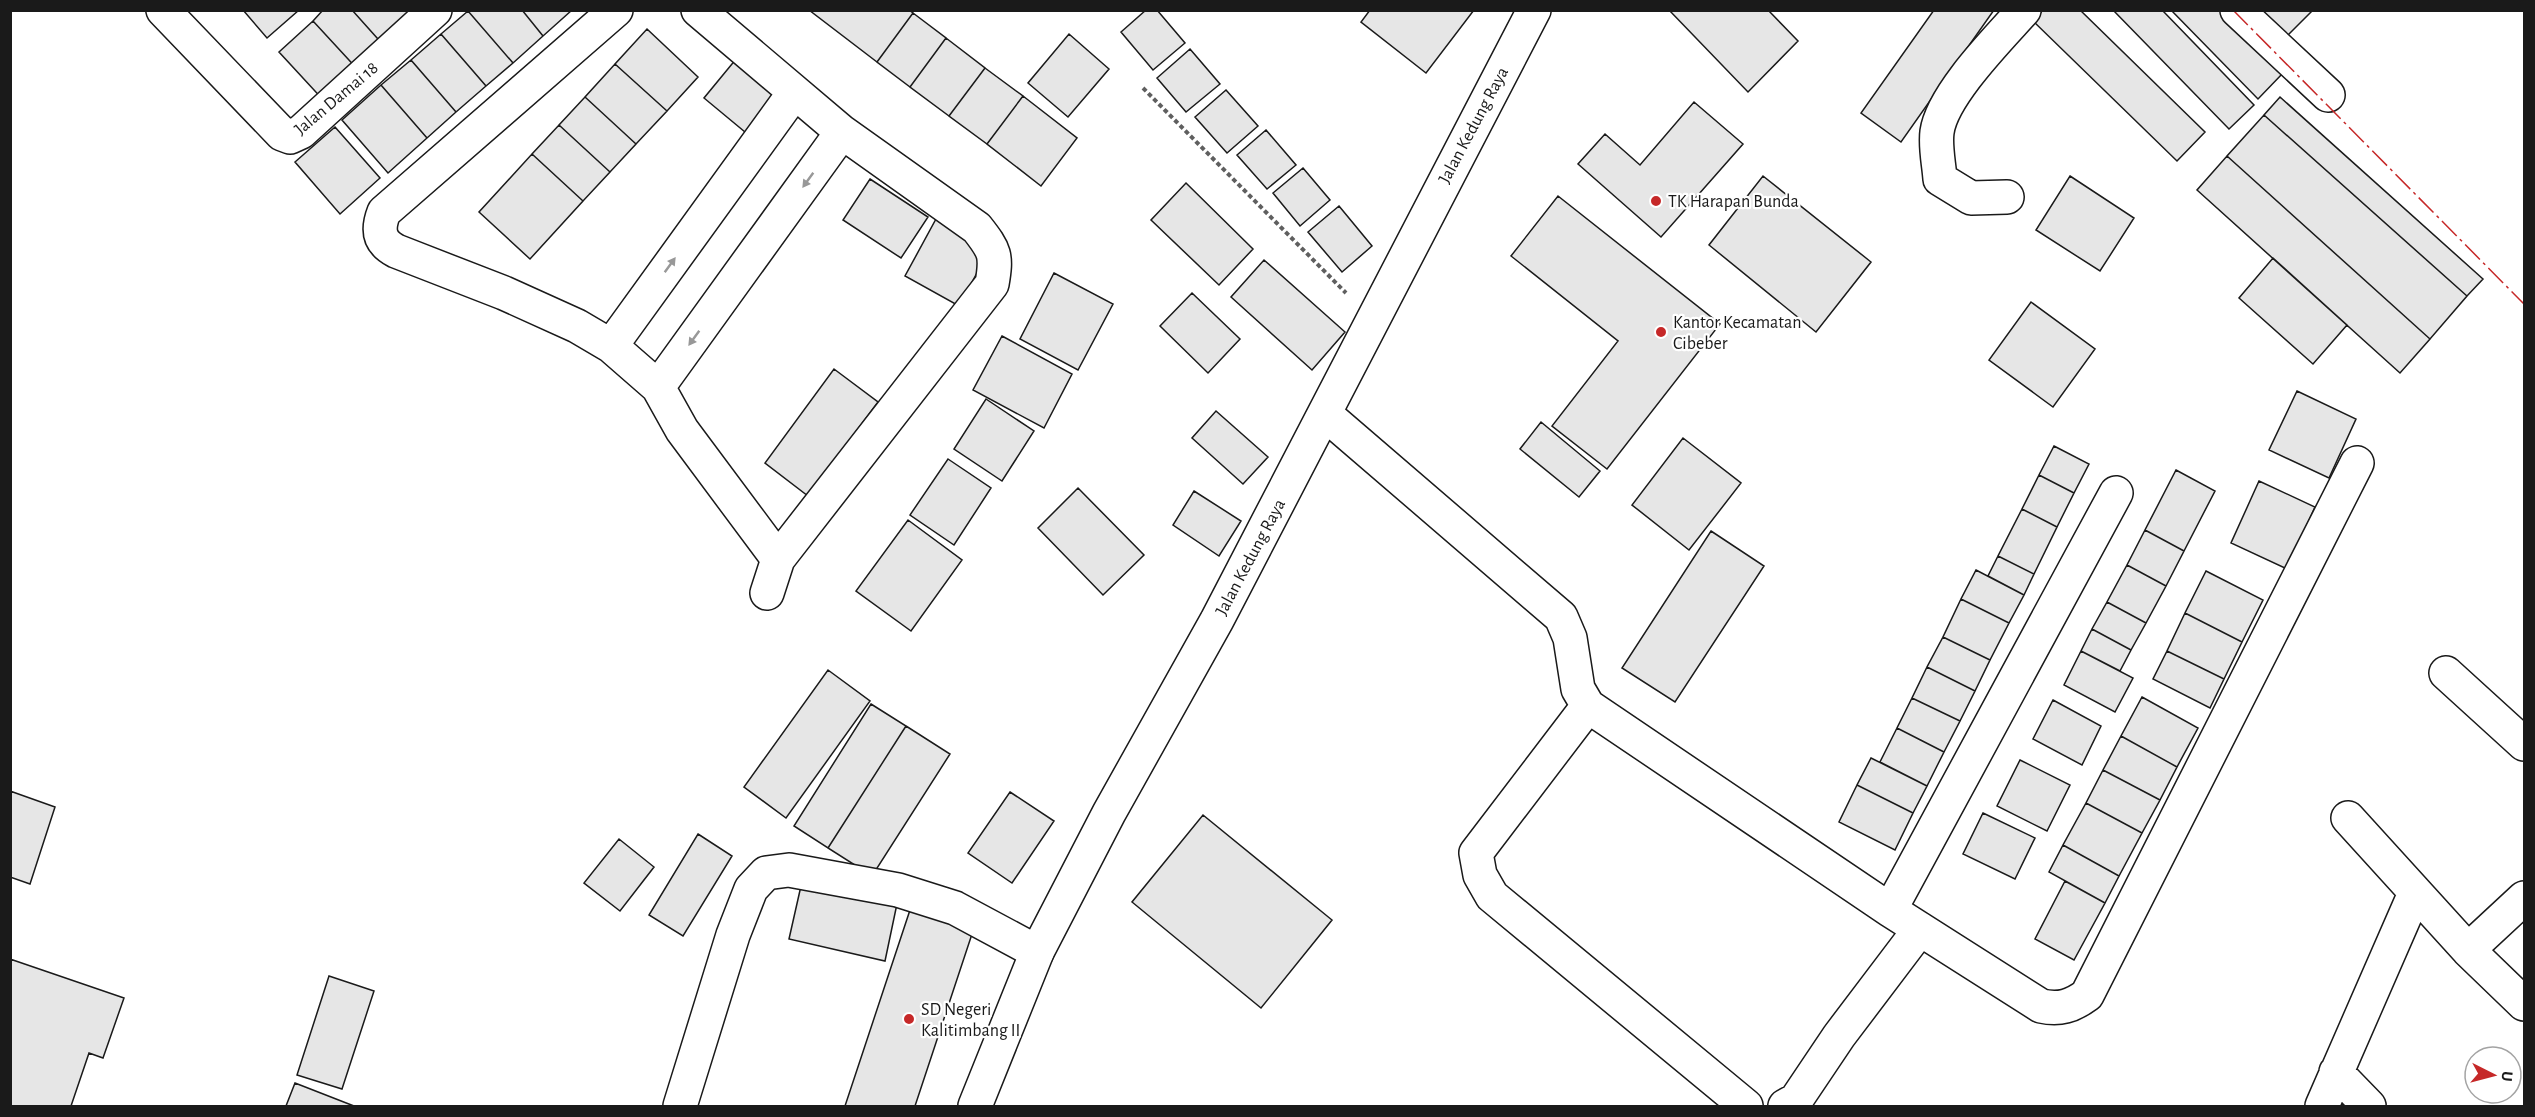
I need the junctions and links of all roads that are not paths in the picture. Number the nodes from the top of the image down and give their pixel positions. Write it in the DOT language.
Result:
graph roads {
  1 [pos="163,10"];
  2 [pos="435,10"];
  3 [pos="616,10"];
  4 [pos="698,10"];
  5 [pos="1533,10"];
  6 [pos="2024,10"];
  7 [pos="2237,10"];
  8 [pos="794,93"];
  9 [pos="2328,95"];
  10 [pos="842,132"];
  11 [pos="2007,197"];
  12 [pos="611,346"];
  13 [pos="658,387"];
  14 [pos="1325,414"];
  15 [pos="2357,463"];
  16 [pos="2116,493"];
  17 [pos="778,560"];
  18 [pos="767,593"];
  19 [pos="2446,673"];
  20 [pos="1587,706"];
  21 [pos="2524,744"];
  22 [pos="2348,818"];
  23 [pos="2415,893"];
  24 [pos="2524,898"];
  25 [pos="1890,910"];
  26 [pos="1920,929"];
  27 [pos="2468,950"];
  28 [pos="1037,952"];
  29 [pos="2524,1004"];
  30 [pos="2336,1072"];
  31 [pos="680,1107"];
  32 [pos="975,1107"];
  33 [pos="1746,1107"];
  34 [pos="1785,1107"];
  35 [pos="2322,1107"];
  36 [pos="2369,1107"];
  1 -- 2 [label="street, Jalan Damai 18"];
  3 -- 12 [label="street"];
  4 -- 8 [label="street"];
  5 -- 14 [label="street, Jalan Kedung Raya"];
  6 -- 11 [label="street"];
  7 -- 9 [label="street"];
  8 -- 10 [label="street"];
  12 -- 8 [label="street, one-way"];
  10 -- 13 [label="street, one-way"];
  10 -- 17 [label="street"];
  12 -- 13 [label="street"];
  13 -- 17 [label="street"];
  14 -- 20 [label="street"];
  14 -- 28 [label="street, Jalan Kedung Raya"];
  15 -- 26 [label="street"];
  16 -- 25 [label="street"];
  17 -- 18 [label="street"];
  19 -- 21 [label="street"];
  20 -- 25 [label="street"];
  20 -- 33 [label="street"];
  22 -- 23 [label="street"];
  23 -- 27 [label="street"];
  23 -- 30 [label="street"];
  24 -- 27 [label="street"];
  25 -- 26 [label="street"];
  26 -- 34 [label="street"];
  27 -- 29 [label="street"];
  28 -- 31 [label="street"];
  28 -- 32 [label="street, Jalan Kedung Raya"];
  30 -- 35 [label="street"];
  30 -- 36 [label="street"];
}
